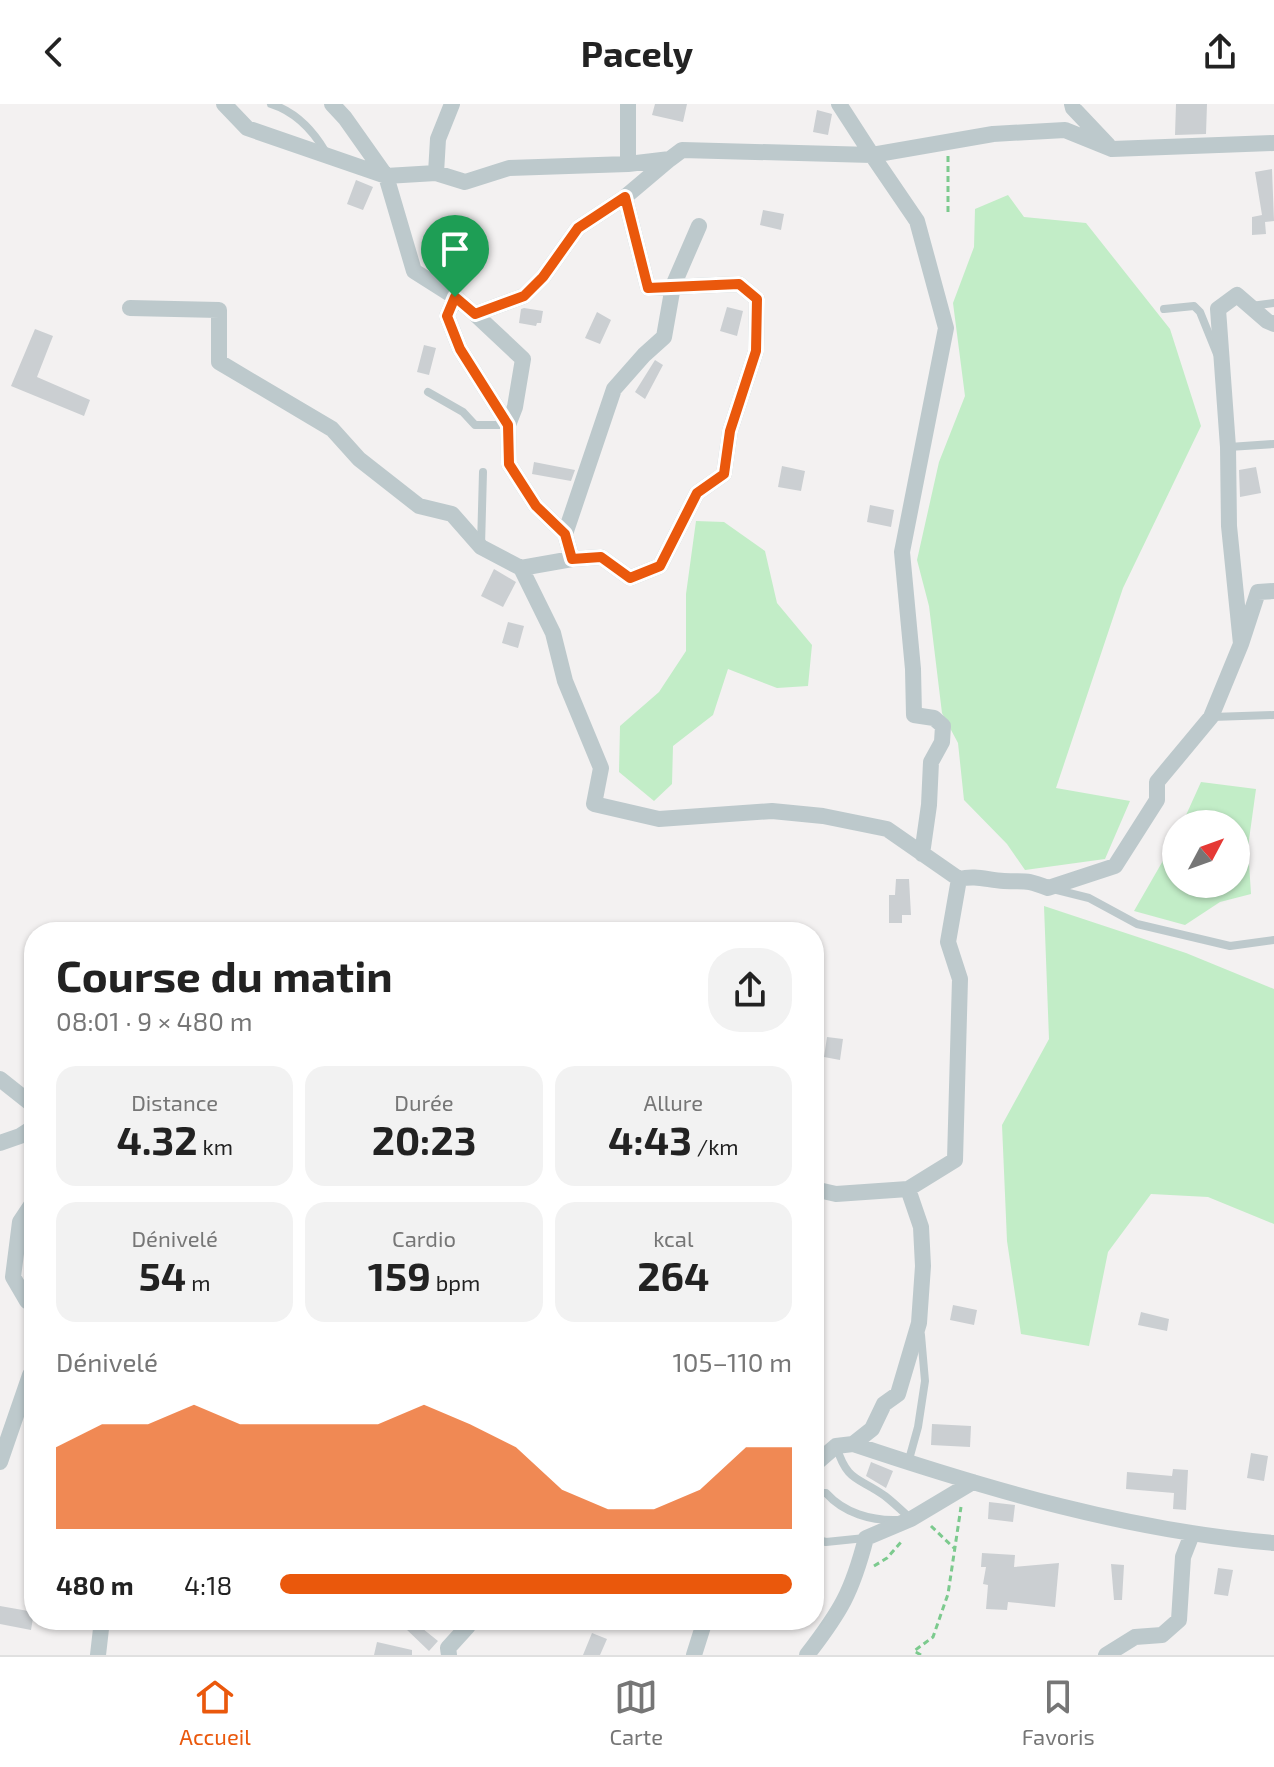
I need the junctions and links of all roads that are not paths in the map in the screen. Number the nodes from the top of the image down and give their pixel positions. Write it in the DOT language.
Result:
graph roads {
  1 [pos="224,104"];
  2 [pos="271,104"];
  3 [pos="332,104"];
  4 [pos="452,104"];
  5 [pos="628,104"];
  6 [pos="839,104"];
  7 [pos="1072,104"];
  8 [pos="1271,146"];
  9 [pos="1112,149"];
  10 [pos="872,155"];
  11 [pos="327,156"];
  12 [pos="670,159"];
  13 [pos="628,164"];
  14 [pos="436,173"];
  15 [pos="386,176"];
  16 [pos="625,197"];
  17 [pos="699,226"];
  18 [pos="673,286"];
  19 [pos="455,297"];
  20 [pos="1274,303"];
  21 [pos="1250,306"];
  22 [pos="130,308"];
  23 [pos="1164,309"];
  24 [pos="475,314"];
  25 [pos="1274,324"];
  26 [pos="1222,362"];
  27 [pos="428,392"];
  28 [pos="508,425"];
  29 [pos="1274,444"];
  30 [pos="1228,447"];
  31 [pos="483,472"];
  32 [pos="565,534"];
  33 [pos="481,547"];
  34 [pos="572,559"];
  35 [pos="521,568"];
  36 [pos="1274,591"];
  37 [pos="1241,644"];
  38 [pos="1274,715"];
  39 [pos="1211,717"];
  40 [pos="922,854"];
  41 [pos="959,879"];
  42 [pos="1048,888"];
  43 [pos="1274,940"];
  44 [pos="0,1079"];
  45 [pos="24,1098"];
  46 [pos="24,1133"];
  47 [pos="0,1143"];
  48 [pos="908,1189"];
  49 [pos="824,1191"];
  50 [pos="24,1216"];
  51 [pos="24,1296"];
  52 [pos="919,1323"];
  53 [pos="24,1392"];
  54 [pos="845,1445"];
  55 [pos="824,1459"];
  56 [pos="0,1462"];
  57 [pos="908,1463"];
  58 [pos="973,1482"];
  59 [pos="824,1493"];
  60 [pos="911,1519"];
  61 [pos="880,1521"];
  62 [pos="1192,1534"];
  63 [pos="866,1538"];
  64 [pos="824,1542"];
  65 [pos="1274,1543"];
  66 [pos="101,1630"];
  67 [pos="464,1630"];
  68 [pos="702,1630"];
  69 [pos="98,1655"];
  70 [pos="449,1655"];
  71 [pos="694,1655"];
  72 [pos="807,1655"];
  73 [pos="1106,1655"];
  1 -- 11 [label="street"];
  2 -- 11 [label="lane"];
  3 -- 15 [label="street"];
  4 -- 14 [label="street"];
  5 -- 13 [label="street"];
  6 -- 10 [label="street"];
  7 -- 9 [label="street"];
  8 -- 9 [label="street"];
  9 -- 10 [label="street"];
  10 -- 12 [label="street"];
  10 -- 40 [label="street"];
  11 -- 15 [label="street"];
  12 -- 13 [label="street"];
  12 -- 16 [label="street"];
  13 -- 14 [label="street"];
  14 -- 15 [label="street"];
  15 -- 19 [label="street"];
  16 -- 18 [label="street"];
  16 -- 24 [label="street"];
  17 -- 18 [label="street"];
  18 -- 32 [label="street"];
  18 -- 34 [label="street"];
  19 -- 24 [label="street"];
  19 -- 28 [label="street"];
  20 -- 21 [label="lane"];
  21 -- 25 [label="street"];
  21 -- 26 [label="street"];
  22 -- 33 [label="street"];
  23 -- 26 [label="lane"];
  24 -- 28 [label="street"];
  26 -- 30 [label="street"];
  27 -- 28 [label="lane"];
  28 -- 32 [label="street"];
  29 -- 30 [label="lane"];
  30 -- 37 [label="street"];
  31 -- 33 [label="lane"];
  32 -- 34 [label="street"];
  33 -- 35 [label="street"];
  34 -- 35 [label="street"];
  35 -- 40 [label="street"];
  36 -- 37 [label="street"];
  37 -- 39 [label="street"];
  38 -- 39 [label="lane"];
  39 -- 42 [label="street"];
  40 -- 41 [label="street"];
  41 -- 42 [label="street"];
  41 -- 48 [label="street"];
  42 -- 43 [label="lane"];
  44 -- 45 [label="street"];
  46 -- 47 [label="street"];
  48 -- 49 [label="street"];
  48 -- 52 [label="street"];
  50 -- 51 [label="street"];
  52 -- 54 [label="street"];
  52 -- 57 [label="lane"];
  53 -- 56 [label="street"];
  54 -- 55 [label="street"];
  54 -- 57 [label="street"];
  54 -- 60 [label="lane"];
  57 -- 58 [label="street"];
  58 -- 60 [label="street"];
  58 -- 62 [label="street"];
  59 -- 61 [label="lane"];
  60 -- 61 [label="lane"];
  60 -- 63 [label="street"];
  61 -- 63 [label="lane"];
  62 -- 65 [label="street"];
  62 -- 73 [label="street"];
  63 -- 64 [label="lane"];
  63 -- 72 [label="street"];
  66 -- 69 [label="street"];
  67 -- 70 [label="street"];
  68 -- 71 [label="street"];
}
